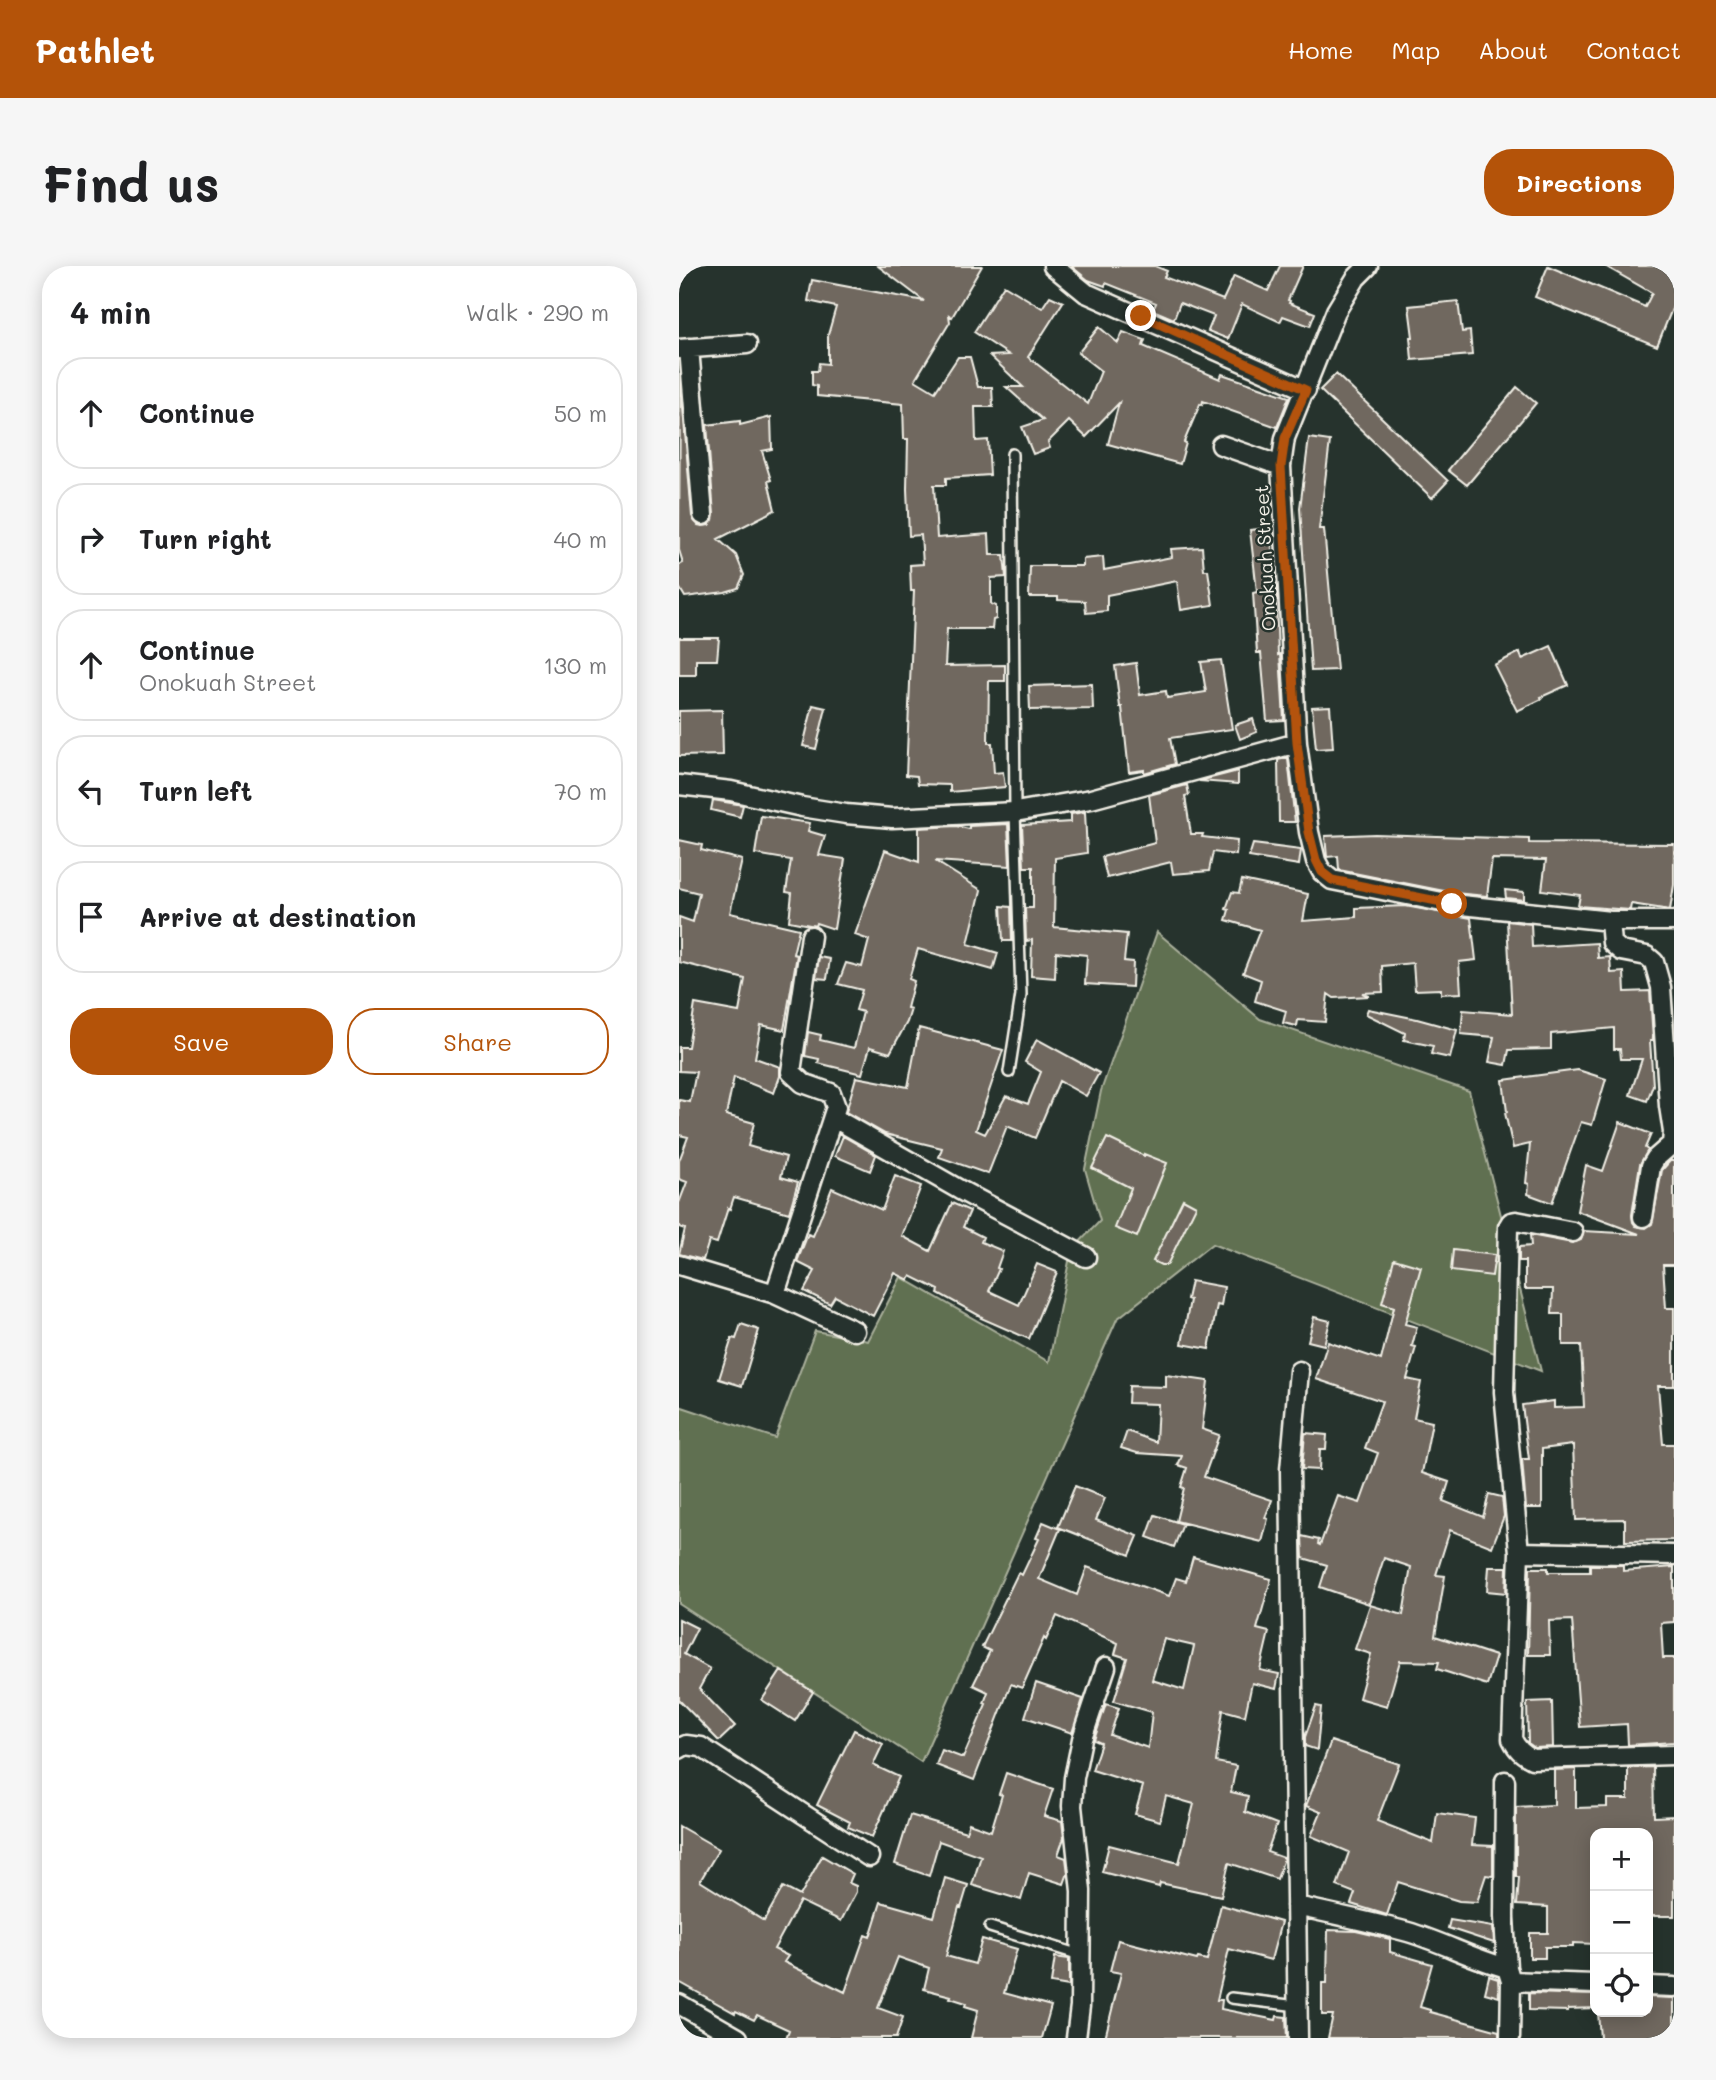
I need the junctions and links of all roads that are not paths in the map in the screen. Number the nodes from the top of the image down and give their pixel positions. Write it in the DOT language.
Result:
graph roads {
  1 [pos="1052,266"];
  2 [pos="1368,266"];
  3 [pos="747,344"];
  4 [pos="684,349"];
  5 [pos="1306,390"];
  6 [pos="1221,445"];
  7 [pos="1012,454"];
  8 [pos="1281,466"];
  9 [pos="703,515"];
  10 [pos="1297,743"];
  11 [pos="679,785"];
  12 [pos="1015,811"];
  13 [pos="1610,920"];
  14 [pos="1674,921"];
  15 [pos="811,936"];
  16 [pos="1009,1072"];
  17 [pos="834,1118"];
  18 [pos="1673,1145"];
  19 [pos="1643,1217"];
  20 [pos="1573,1232"];
  21 [pos="1086,1257"];
  22 [pos="679,1265"];
  23 [pos="775,1294"];
  24 [pos="855,1331"];
  25 [pos="1299,1371"];
  26 [pos="1519,1552"];
  27 [pos="1674,1555"];
  28 [pos="1106,1667"];
  29 [pos="679,1749"];
  30 [pos="1674,1755"];
  31 [pos="1504,1781"];
  32 [pos="869,1857"];
  33 [pos="1296,1906"];
  34 [pos="990,1927"];
  35 [pos="1080,1955"];
  36 [pos="1509,1974"];
  37 [pos="1590,1983"];
  38 [pos="1653,1986"];
  39 [pos="1674,1987"];
  40 [pos="1231,1997"];
  41 [pos="679,2004"];
  42 [pos="1298,2006"];
  43 [pos="738,2038"];
  44 [pos="1076,2038"];
  45 [pos="1298,2038"];
  46 [pos="1510,2038"];
  1 -- 5 [label="street"];
  2 -- 5 [label="street, Onokuah Street"];
  3 -- 4 [label="street"];
  4 -- 9 [label="street"];
  5 -- 8 [label="street, Onokuah Street"];
  6 -- 8 [label="street"];
  7 -- 12 [label="lane"];
  8 -- 10 [label="street, Onokuah Street"];
  10 -- 12 [label="street"];
  10 -- 13 [label="street, Onokuah Street"];
  11 -- 12 [label="street"];
  12 -- 16 [label="lane"];
  13 -- 14 [label="street, Onokuah Street"];
  13 -- 18 [label="street"];
  15 -- 17 [label="street"];
  17 -- 21 [label="street"];
  17 -- 23 [label="street"];
  18 -- 19 [label="street"];
  20 -- 26 [label="street"];
  22 -- 23 [label="street"];
  23 -- 24 [label="street"];
  25 -- 33 [label="street"];
  26 -- 27 [label="street"];
  26 -- 30 [label="street"];
  28 -- 35 [label="street"];
  29 -- 32 [label="street"];
  31 -- 36 [label="street"];
  33 -- 36 [label="street"];
  33 -- 42 [label="street"];
  34 -- 35 [label="lane"];
  35 -- 44 [label="street"];
  36 -- 37 [label="street"];
  36 -- 46 [label="street"];
  38 -- 39 [label="street"];
  40 -- 42 [label="lane"];
  41 -- 43 [label="street"];
  42 -- 45 [label="street"];
}
